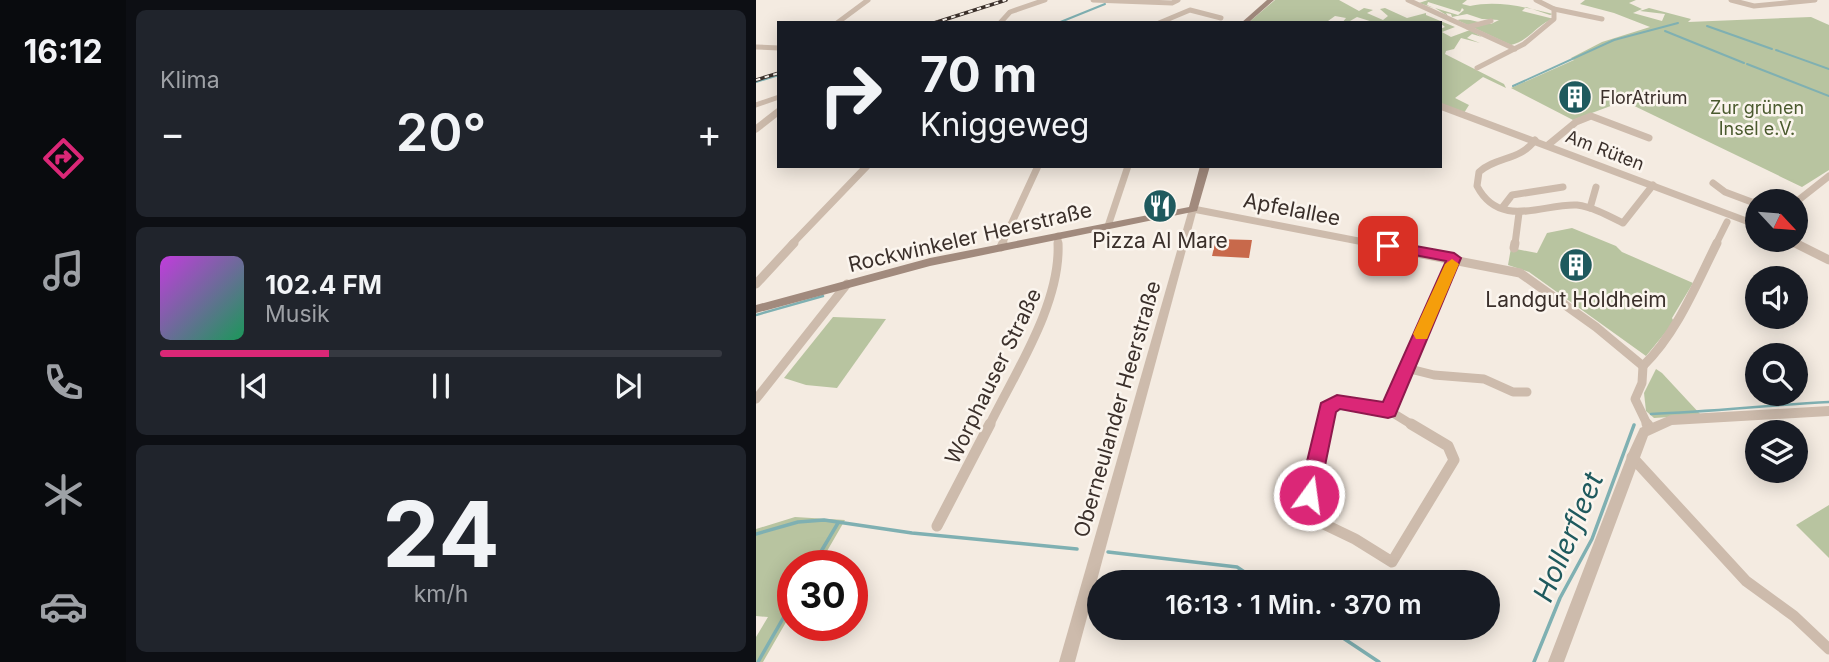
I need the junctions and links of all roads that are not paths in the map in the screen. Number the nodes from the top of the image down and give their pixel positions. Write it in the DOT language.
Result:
graph roads {
  1 [pos="869,0"];
  2 [pos="1045,0"];
  3 [pos="1093,0"];
  4 [pos="1178,0"];
  5 [pos="1271,0"];
  6 [pos="1408,0"];
  7 [pos="1536,0"];
  8 [pos="1731,0"];
  9 [pos="1815,0"];
  10 [pos="1119,1"];
  11 [pos="1554,9"];
  12 [pos="1221,18"];
  13 [pos="1602,19"];
  14 [pos="840,21"];
  15 [pos="1002,21"];
  16 [pos="1164,21"];
  17 [pos="1246,21"];
  18 [pos="1491,21"];
  19 [pos="1468,27"];
  20 [pos="756,47"];
  21 [pos="777,48"];
  22 [pos="1514,49"];
  23 [pos="1477,68"];
  24 [pos="777,98"];
  25 [pos="756,104"];
  26 [pos="1442,107"];
  27 [pos="777,113"];
  28 [pos="756,130"];
  29 [pos="1650,138"];
  30 [pos="1535,140"];
  31 [pos="1548,145"];
  32 [pos="865,168"];
  33 [pos="1037,168"];
  34 [pos="1127,168"];
  35 [pos="1204,168"];
  36 [pos="1829,176"];
  37 [pos="1713,183"];
  38 [pos="1653,185"];
  39 [pos="1563,187"];
  40 [pos="1595,187"];
  41 [pos="1808,192"];
  42 [pos="1745,199"];
  43 [pos="1502,208"];
  44 [pos="1590,208"];
  45 [pos="1193,209"];
  46 [pos="1519,213"];
  47 [pos="1745,220"];
  48 [pos="1727,222"];
  49 [pos="1108,226"];
  50 [pos="1058,236"];
  51 [pos="1001,247"];
  52 [pos="1514,248"];
  53 [pos="1808,249"];
  54 [pos="1454,258"];
  55 [pos="1829,260"];
  56 [pos="756,284"];
  57 [pos="847,284"];
  58 [pos="756,309"];
  59 [pos="1643,366"];
  60 [pos="1406,368"];
  61 [pos="1527,392"];
  62 [pos="756,399"];
  63 [pos="1391,407"];
  64 [pos="1829,411"];
  65 [pos="1650,428"];
  66 [pos="1632,457"];
  67 [pos="937,526"];
  68 [pos="1829,649"];
  69 [pos="1067,662"];
  70 [pos="1556,662"];
  1 -- 14 [label="street"];
  2 -- 15 [label="street"];
  3 -- 10 [label="street"];
  4 -- 10 [label="street"];
  5 -- 17 [label="main road"];
  6 -- 19 [label="street"];
  7 -- 11 [label="street"];
  8 -- 9 [label="street"];
  11 -- 13 [label="street"];
  11 -- 22 [label="street"];
  12 -- 16 [label="street"];
  18 -- 19 [label="street"];
  19 -- 22 [label="street"];
  20 -- 21 [label="street"];
  22 -- 23 [label="street"];
  24 -- 25 [label="street"];
  26 -- 30 [label="street, Am Rüten"];
  27 -- 28 [label="street"];
  29 -- 31 [label="street"];
  30 -- 31 [label="street, Am Rüten"];
  30 -- 43 [label="street"];
  31 -- 38 [label="street, Am Rüten"];
  32 -- 56 [label="street"];
  33 -- 51 [label="street"];
  34 -- 49 [label="street"];
  35 -- 45 [label="main road, Oberneulander Heerstraße"];
  36 -- 41 [label="street"];
  37 -- 42 [label="street"];
  38 -- 44 [label="street"];
  38 -- 47 [label="street, Am Rüten"];
  39 -- 43 [label="street"];
  40 -- 44 [label="street"];
  43 -- 46 [label="street"];
  44 -- 46 [label="street"];
  45 -- 49 [label="main road, Rockwinkeler Heerstraße"];
  45 -- 54 [label="street, Apfelallee"];
  45 -- 69 [label="street, Oberneulander Heerstraße"];
  46 -- 52 [label="street"];
  48 -- 59 [label="street"];
  49 -- 50 [label="main road, Rockwinkeler Heerstraße"];
  50 -- 51 [label="main road, Rockwinkeler Heerstraße"];
  50 -- 67 [label="street, Worphauser Straße"];
  51 -- 57 [label="main road, Rockwinkeler Heerstraße"];
  53 -- 55 [label="street"];
  54 -- 59 [label="street, Apfelallee"];
  54 -- 60 [label="street"];
  57 -- 58 [label="main road, Rockwinkeler Heerstraße"];
  57 -- 62 [label="street"];
  59 -- 65 [label="street"];
  60 -- 61 [label="street"];
  60 -- 63 [label="street"];
  63 -- 63 [label="street"];
  64 -- 65 [label="street"];
  65 -- 66 [label="street"];
  66 -- 68 [label="street"];
  66 -- 70 [label="street"];
}
